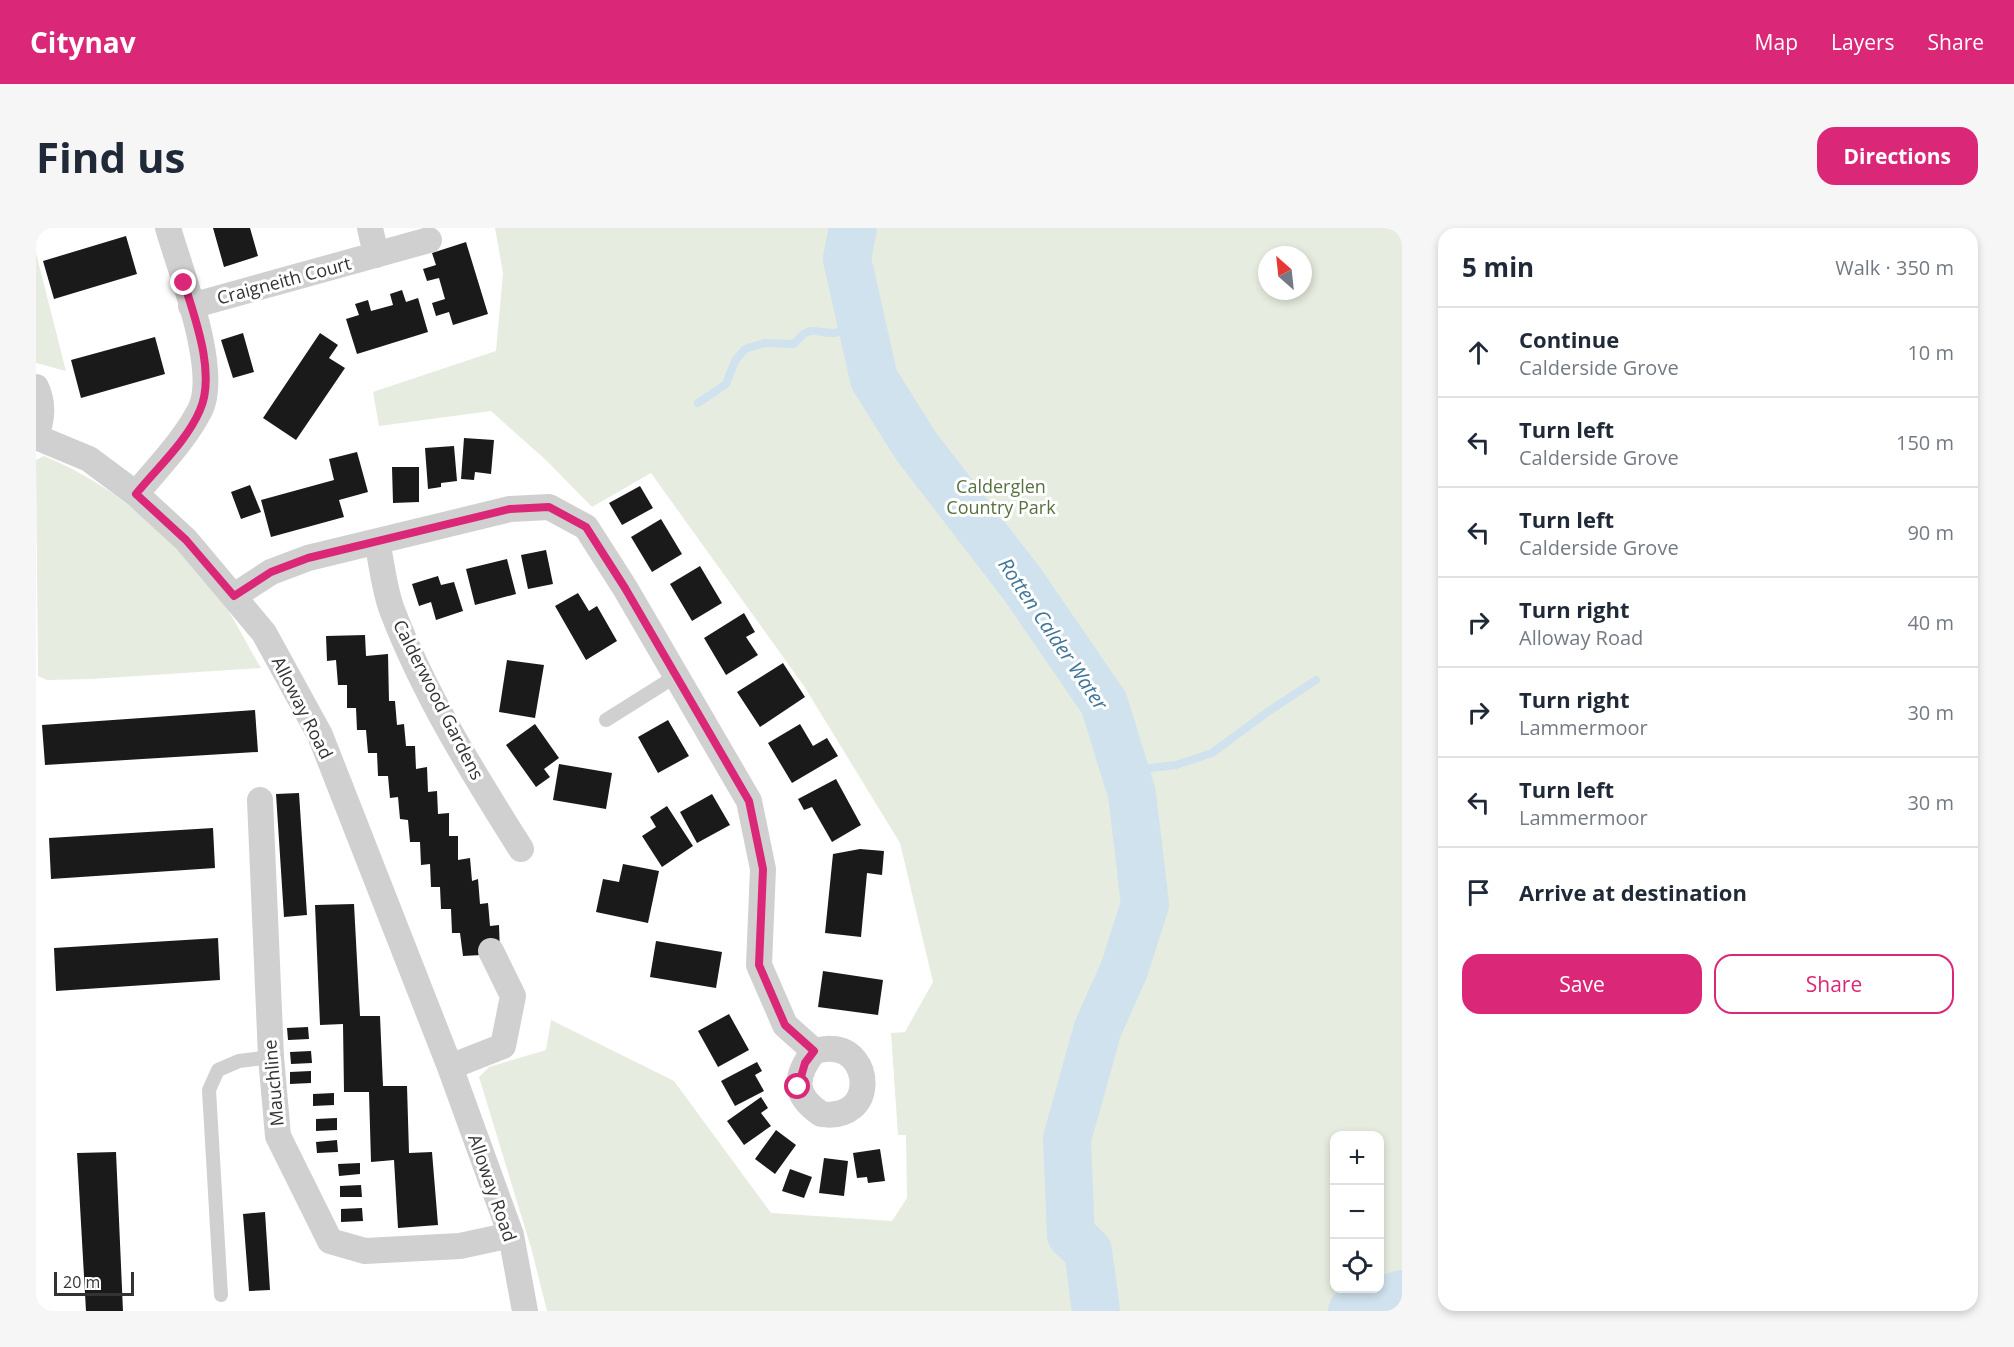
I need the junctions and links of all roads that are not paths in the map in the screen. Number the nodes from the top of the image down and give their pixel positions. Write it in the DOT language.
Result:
graph roads {
  1 [pos="168,228"];
  2 [pos="370,228"];
  3 [pos="429,240"];
  4 [pos="376,255"];
  5 [pos="191,306"];
  6 [pos="36,387"];
  7 [pos="36,437"];
  8 [pos="136,494"];
  9 [pos="377,542"];
  10 [pos="234,596"];
  11 [pos="676,676"];
  12 [pos="606,720"];
  13 [pos="260,800"];
  14 [pos="521,849"];
  15 [pos="491,951"];
  16 [pos="814,1051"];
  17 [pos="270,1057"];
  18 [pos="450,1067"];
  19 [pos="511,1235"];
  20 [pos="221,1294"];
  21 [pos="525,1311"];
  1 -- 5 [label="street"];
  2 -- 4 [label="street, Craigneith Court"];
  3 -- 4 [label="street, Craigneith Court"];
  4 -- 5 [label="street, Craigneith Court"];
  5 -- 8 [label="street"];
  6 -- 7 [label="street, Alloway Road"];
  7 -- 8 [label="street, Alloway Road"];
  8 -- 10 [label="street, Alloway Road"];
  9 -- 10 [label="street"];
  9 -- 11 [label="street"];
  9 -- 14 [label="street, Calderwood Gardens"];
  10 -- 18 [label="street, Alloway Road"];
  11 -- 12 [label="lane"];
  11 -- 16 [label="street"];
  13 -- 17 [label="street, Mauchline"];
  15 -- 18 [label="street"];
  17 -- 19 [label="street, Mauchline"];
  17 -- 20 [label="lane"];
  18 -- 19 [label="street, Alloway Road"];
  19 -- 21 [label="street, Alloway Road"];
}
